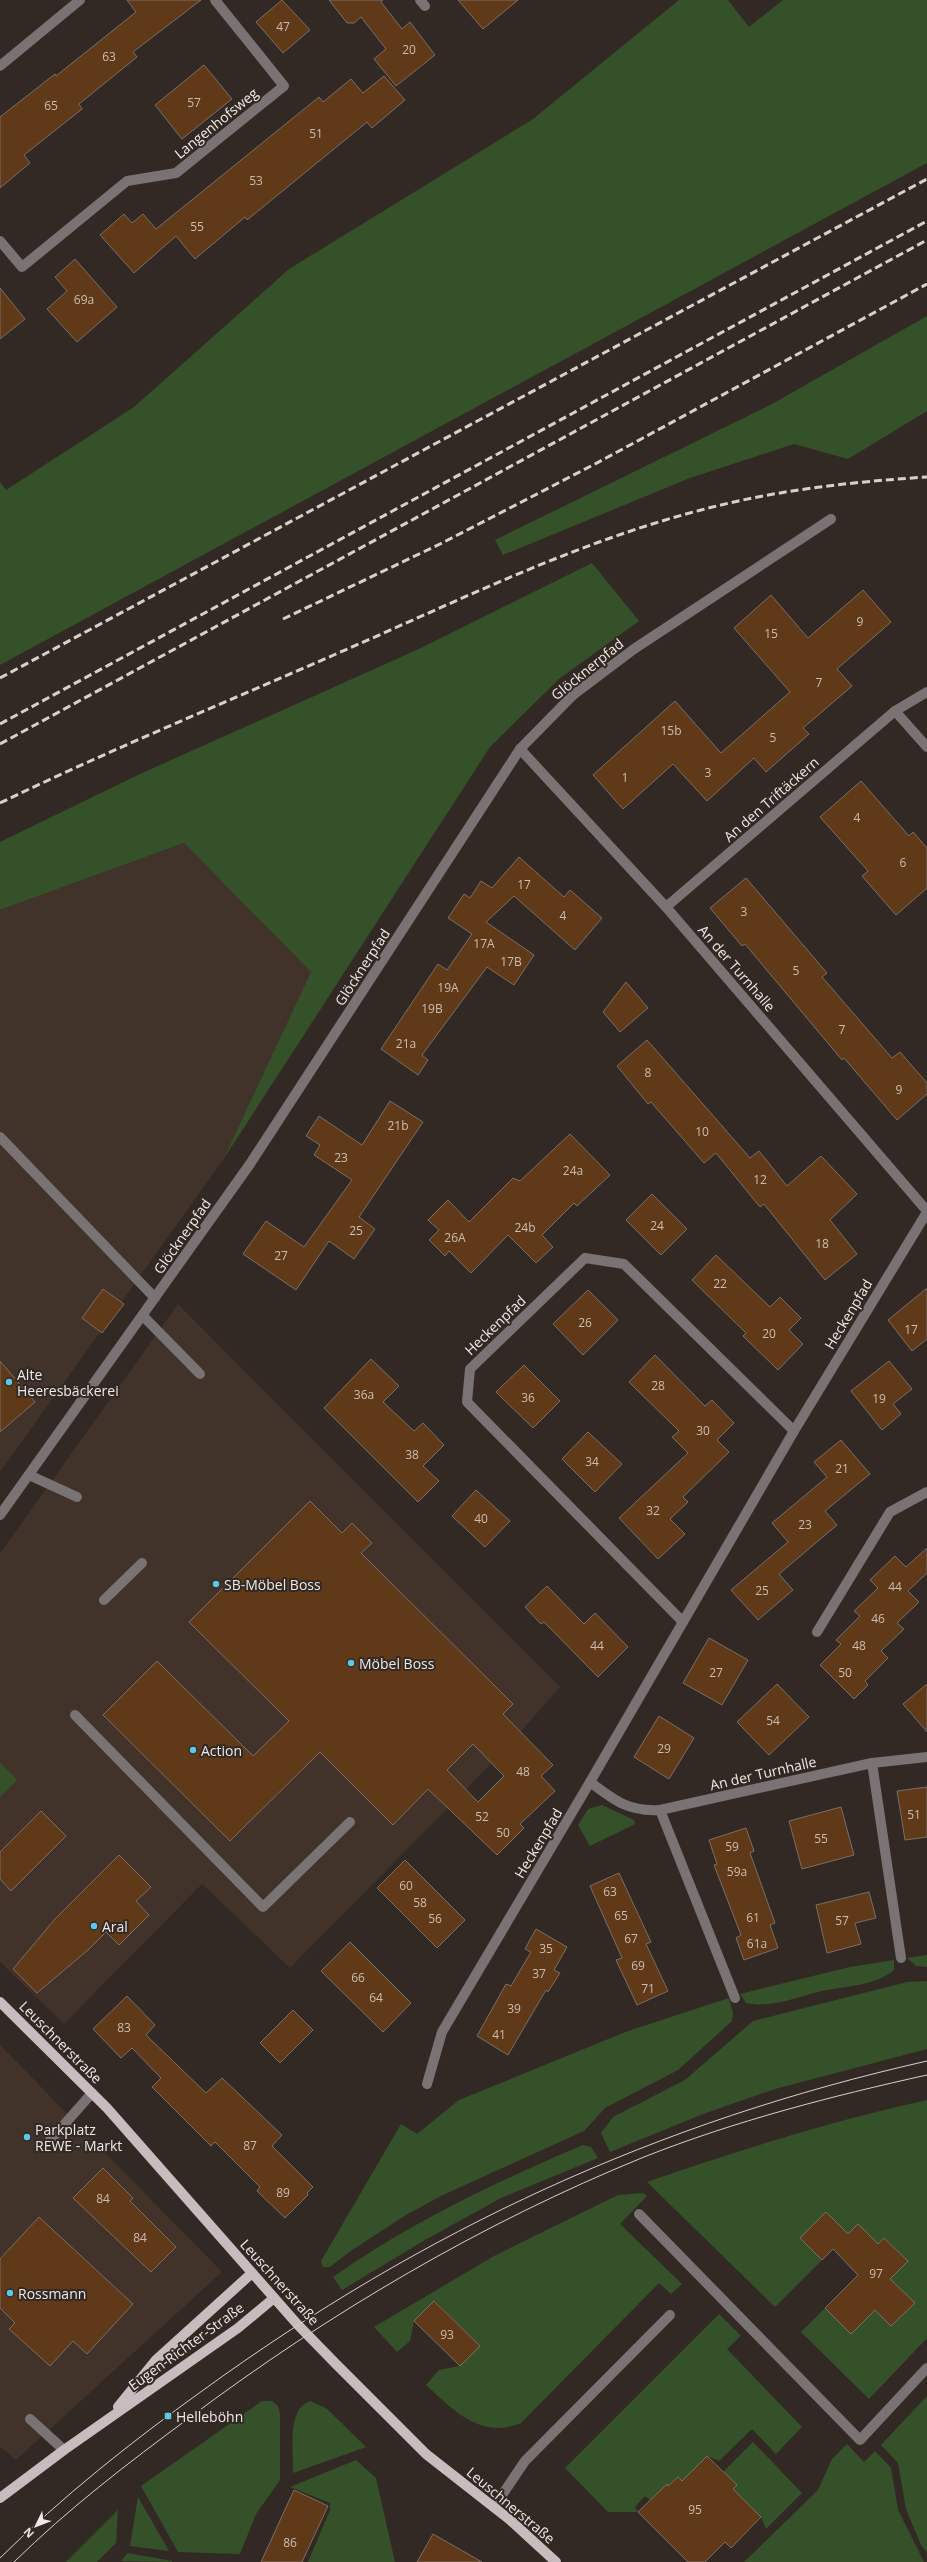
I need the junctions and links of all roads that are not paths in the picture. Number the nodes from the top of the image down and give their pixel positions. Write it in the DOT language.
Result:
graph roads {
  1 [pos="80,0"];
  2 [pos="214,0"];
  3 [pos="0,66"];
  4 [pos="0,241"];
  5 [pos="831,519"];
  6 [pos="927,692"];
  7 [pos="895,711"];
  8 [pos="927,747"];
  9 [pos="520,749"];
  10 [pos="666,907"];
  11 [pos="0,1137"];
  12 [pos="927,1211"];
  13 [pos="155,1298"];
  14 [pos="143,1316"];
  15 [pos="200,1374"];
  16 [pos="794,1431"];
  17 [pos="28,1475"];
  18 [pos="927,1492"];
  19 [pos="77,1497"];
  20 [pos="0,1515"];
  21 [pos="142,1563"];
  22 [pos="104,1600"];
  23 [pos="683,1622"];
  24 [pos="817,1632"];
  25 [pos="75,1715"];
  26 [pos="927,1757"];
  27 [pos="872,1763"];
  28 [pos="590,1782"];
  29 [pos="660,1810"];
  30 [pos="350,1822"];
  31 [pos="901,1958"];
  32 [pos="735,1998"];
  33 [pos="0,2002"];
  34 [pos="427,2084"];
  35 [pos="92,2093"];
  36 [pos="47,2144"];
  37 [pos="638,2214"];
  38 [pos="252,2273"];
  39 [pos="274,2298"];
  40 [pos="670,2314"];
  41 [pos="927,2368"];
  42 [pos="112,2415"];
  43 [pos="30,2419"];
  44 [pos="64,2450"];
  45 [pos="0,2498"];
  46 [pos="494,2507"];
  47 [pos="556,2562"];
  1 -- 3 [label="street"];
  2 -- 4 [label="street, Langenhofsweg"];
  5 -- 9 [label="street, Glöcknerpfad"];
  6 -- 7 [label="street, An den Triftäckern"];
  7 -- 8 [label="street"];
  7 -- 10 [label="street, An den Triftäckern"];
  9 -- 10 [label="street, An der Turnhalle"];
  9 -- 13 [label="street, Glöcknerpfad"];
  10 -- 12 [label="street, An der Turnhalle"];
  11 -- 13 [label="street"];
  12 -- 16 [label="street, Heckenpfad"];
  13 -- 14 [label="street, Glöcknerpfad"];
  14 -- 15 [label="street"];
  14 -- 17 [label="street, Glöcknerpfad"];
  16 -- 23 [label="street, Heckenpfad"];
  16 -- 23 [label="street, Heckenpfad"];
  17 -- 19 [label="street"];
  17 -- 20 [label="street, Glöcknerpfad"];
  18 -- 24 [label="street"];
  21 -- 22 [label="street"];
  23 -- 28 [label="street, Heckenpfad"];
  25 -- 30 [label="street"];
  26 -- 27 [label="street, An der Turnhalle"];
  27 -- 29 [label="street, An der Turnhalle"];
  27 -- 31 [label="street"];
  28 -- 29 [label="street, An der Turnhalle"];
  28 -- 34 [label="street, Heckenpfad"];
  29 -- 32 [label="street"];
  33 -- 35 [label="main road, Leuschnerstraße"];
  35 -- 36 [label="street"];
  35 -- 38 [label="main road, Leuschnerstraße"];
  37 -- 41 [label="street"];
  38 -- 39 [label="main road, Leuschnerstraße"];
  38 -- 42 [label="main road, Eugen-Richter-Straße"];
  39 -- 42 [label="main road, Eugen-Richter-Straße"];
  39 -- 46 [label="main road, Leuschnerstraße"];
  40 -- 46 [label="street"];
  42 -- 44 [label="main road, Eugen-Richter-Straße"];
  43 -- 44 [label="street"];
  44 -- 45 [label="main road, Eugen-Richter-Straße"];
  46 -- 47 [label="main road, Leuschnerstraße"];
}
